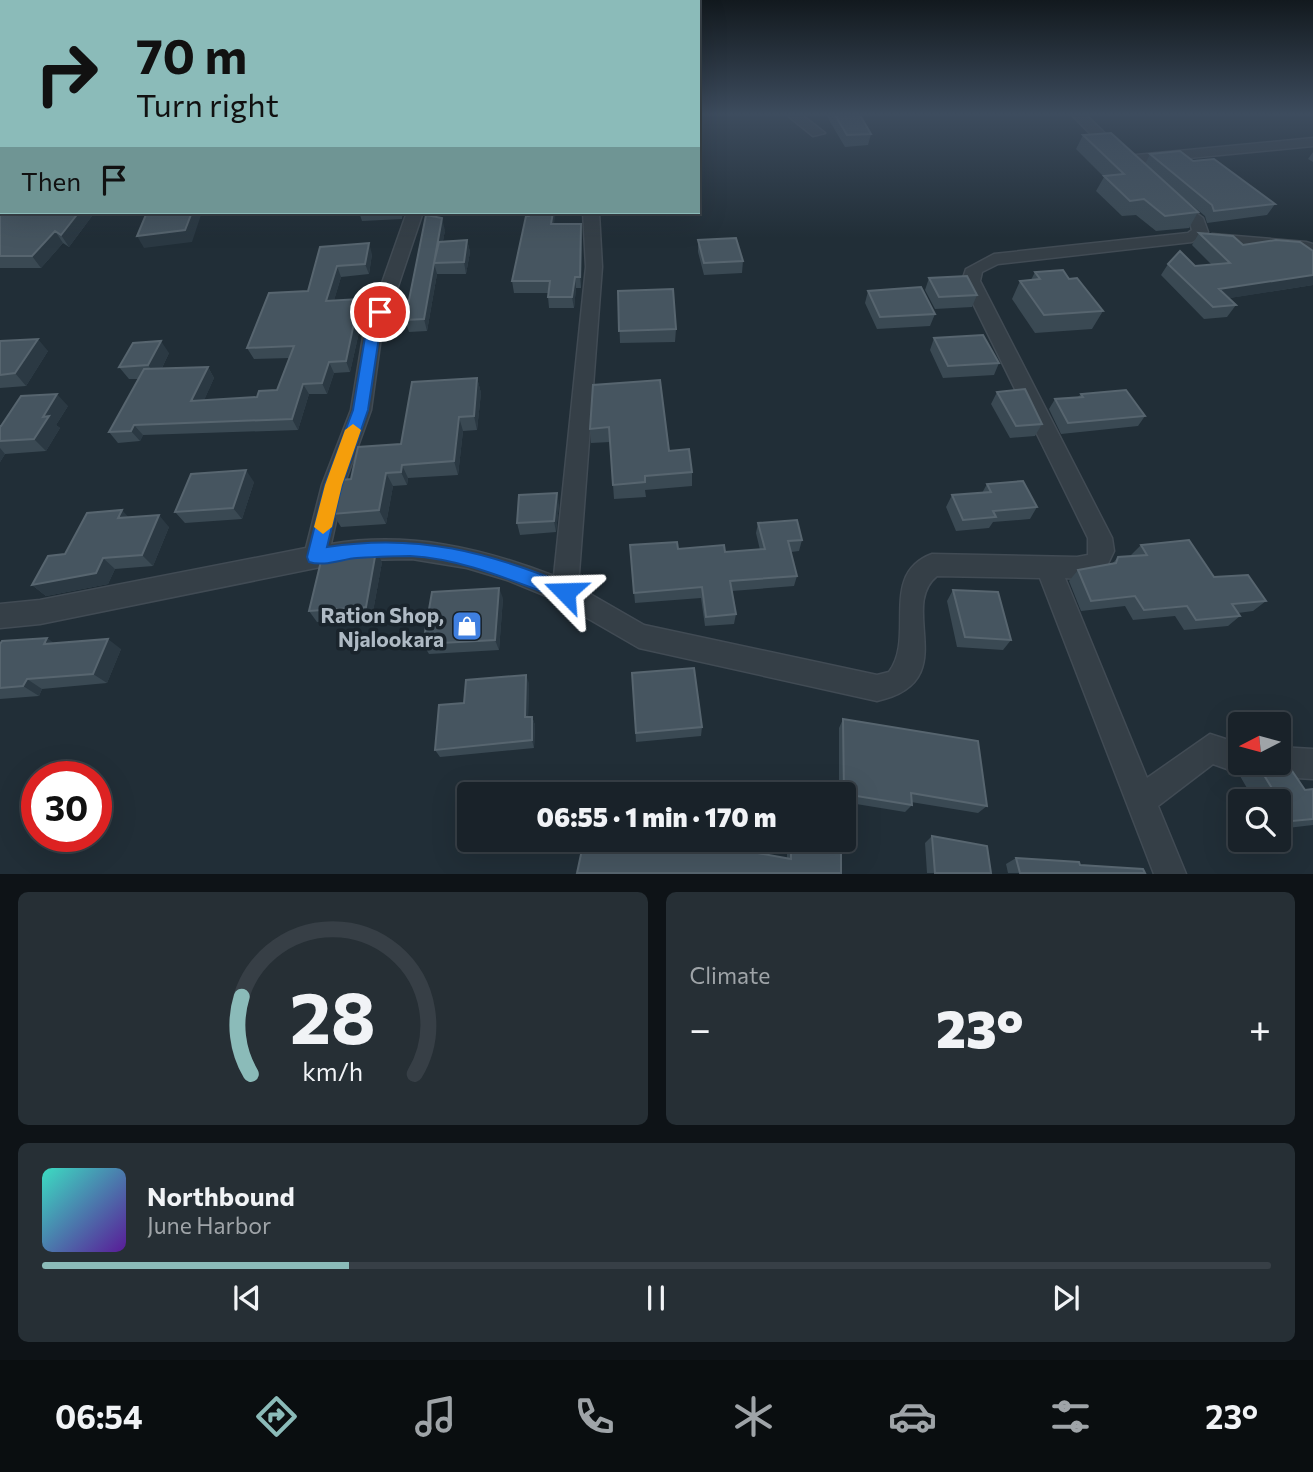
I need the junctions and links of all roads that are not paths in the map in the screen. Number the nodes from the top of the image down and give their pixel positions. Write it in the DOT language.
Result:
graph roads {
  1 [pos="1122,156"];
  2 [pos="1170,156"];
  3 [pos="1126,160"];
  4 [pos="414,214"];
  5 [pos="590,214"];
  6 [pos="1192,237"];
  7 [pos="1313,251"];
  8 [pos="316,557"];
  9 [pos="1048,567"];
  10 [pos="565,592"];
  11 [pos="0,616"];
  12 [pos="1228,754"];
  13 [pos="1292,763"];
  14 [pos="1313,764"];
  15 [pos="1141,801"];
  16 [pos="1170,873"];
  1 -- 3 [label="street"];
  2 -- 3 [label="street"];
  3 -- 6 [label="street"];
  4 -- 8 [label="street"];
  5 -- 10 [label="street"];
  6 -- 7 [label="street"];
  6 -- 9 [label="street"];
  8 -- 10 [label="street"];
  8 -- 11 [label="street"];
  9 -- 10 [label="street"];
  9 -- 15 [label="street"];
  12 -- 15 [label="street"];
  13 -- 14 [label="street"];
  15 -- 16 [label="street"];
}
